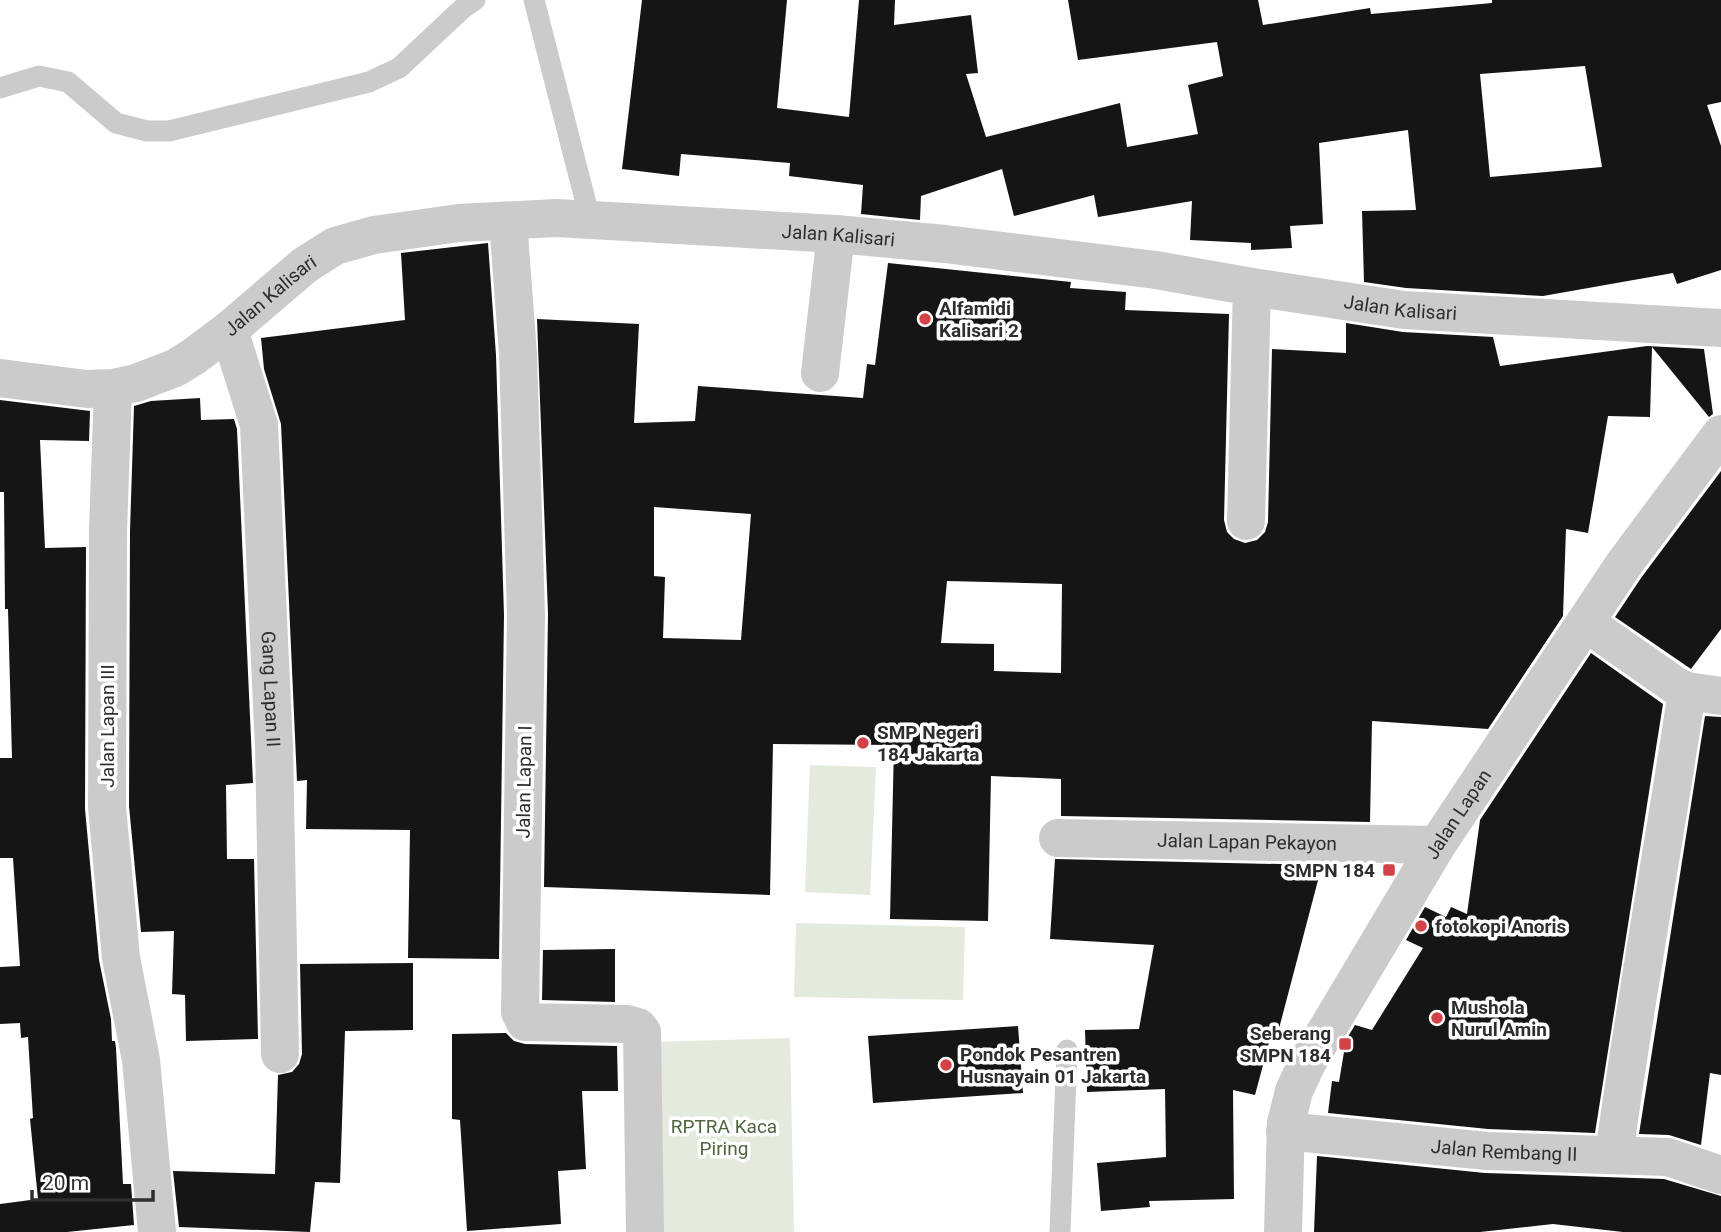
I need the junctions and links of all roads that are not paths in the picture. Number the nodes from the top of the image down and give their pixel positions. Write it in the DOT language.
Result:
graph roads {
  1 [pos="475,0"];
  2 [pos="534,0"];
  3 [pos="0,88"];
  4 [pos="590,219"];
  5 [pos="508,221"];
  6 [pos="836,234"];
  7 [pos="1252,287"];
  8 [pos="1721,328"];
  9 [pos="229,330"];
  10 [pos="820,373"];
  11 [pos="0,378"];
  12 [pos="113,388"];
  13 [pos="1721,434"];
  14 [pos="1246,521"];
  15 [pos="1586,623"];
  16 [pos="1704,693"];
  17 [pos="1058,838"];
  18 [pos="1437,845"];
  19 [pos="1068,1050"];
  20 [pos="280,1054"];
  21 [pos="1285,1131"];
  22 [pos="1614,1155"];
  23 [pos="1721,1175"];
  24 [pos="157,1232"];
  25 [pos="645,1232"];
  26 [pos="1060,1232"];
  27 [pos="1283,1232"];
  1 -- 3 [label="lane"];
  2 -- 4 [label="lane"];
  4 -- 5 [label="street, Jalan Kalisari"];
  4 -- 6 [label="street, Jalan Kalisari"];
  5 -- 9 [label="street, Jalan Kalisari"];
  5 -- 25 [label="street, Jalan Lapan I"];
  6 -- 7 [label="street, Jalan Kalisari"];
  6 -- 10 [label="street"];
  7 -- 8 [label="street, Jalan Kalisari"];
  7 -- 14 [label="street"];
  9 -- 12 [label="street, Jalan Kalisari"];
  9 -- 20 [label="street, Gang Lapan II"];
  11 -- 12 [label="street, Jalan Kalisari"];
  12 -- 24 [label="street, Jalan Lapan III"];
  13 -- 15 [label="street, Jalan Lapan"];
  15 -- 16 [label="street"];
  15 -- 18 [label="street, Jalan Lapan"];
  16 -- 22 [label="street"];
  17 -- 18 [label="street, Jalan Lapan Pekayon"];
  18 -- 21 [label="street, Jalan Lapan"];
  19 -- 26 [label="lane"];
  21 -- 22 [label="street, Jalan Rembang II"];
  21 -- 27 [label="street, Jalan Lapan"];
  22 -- 23 [label="street, Jalan Rembang II"];
}
